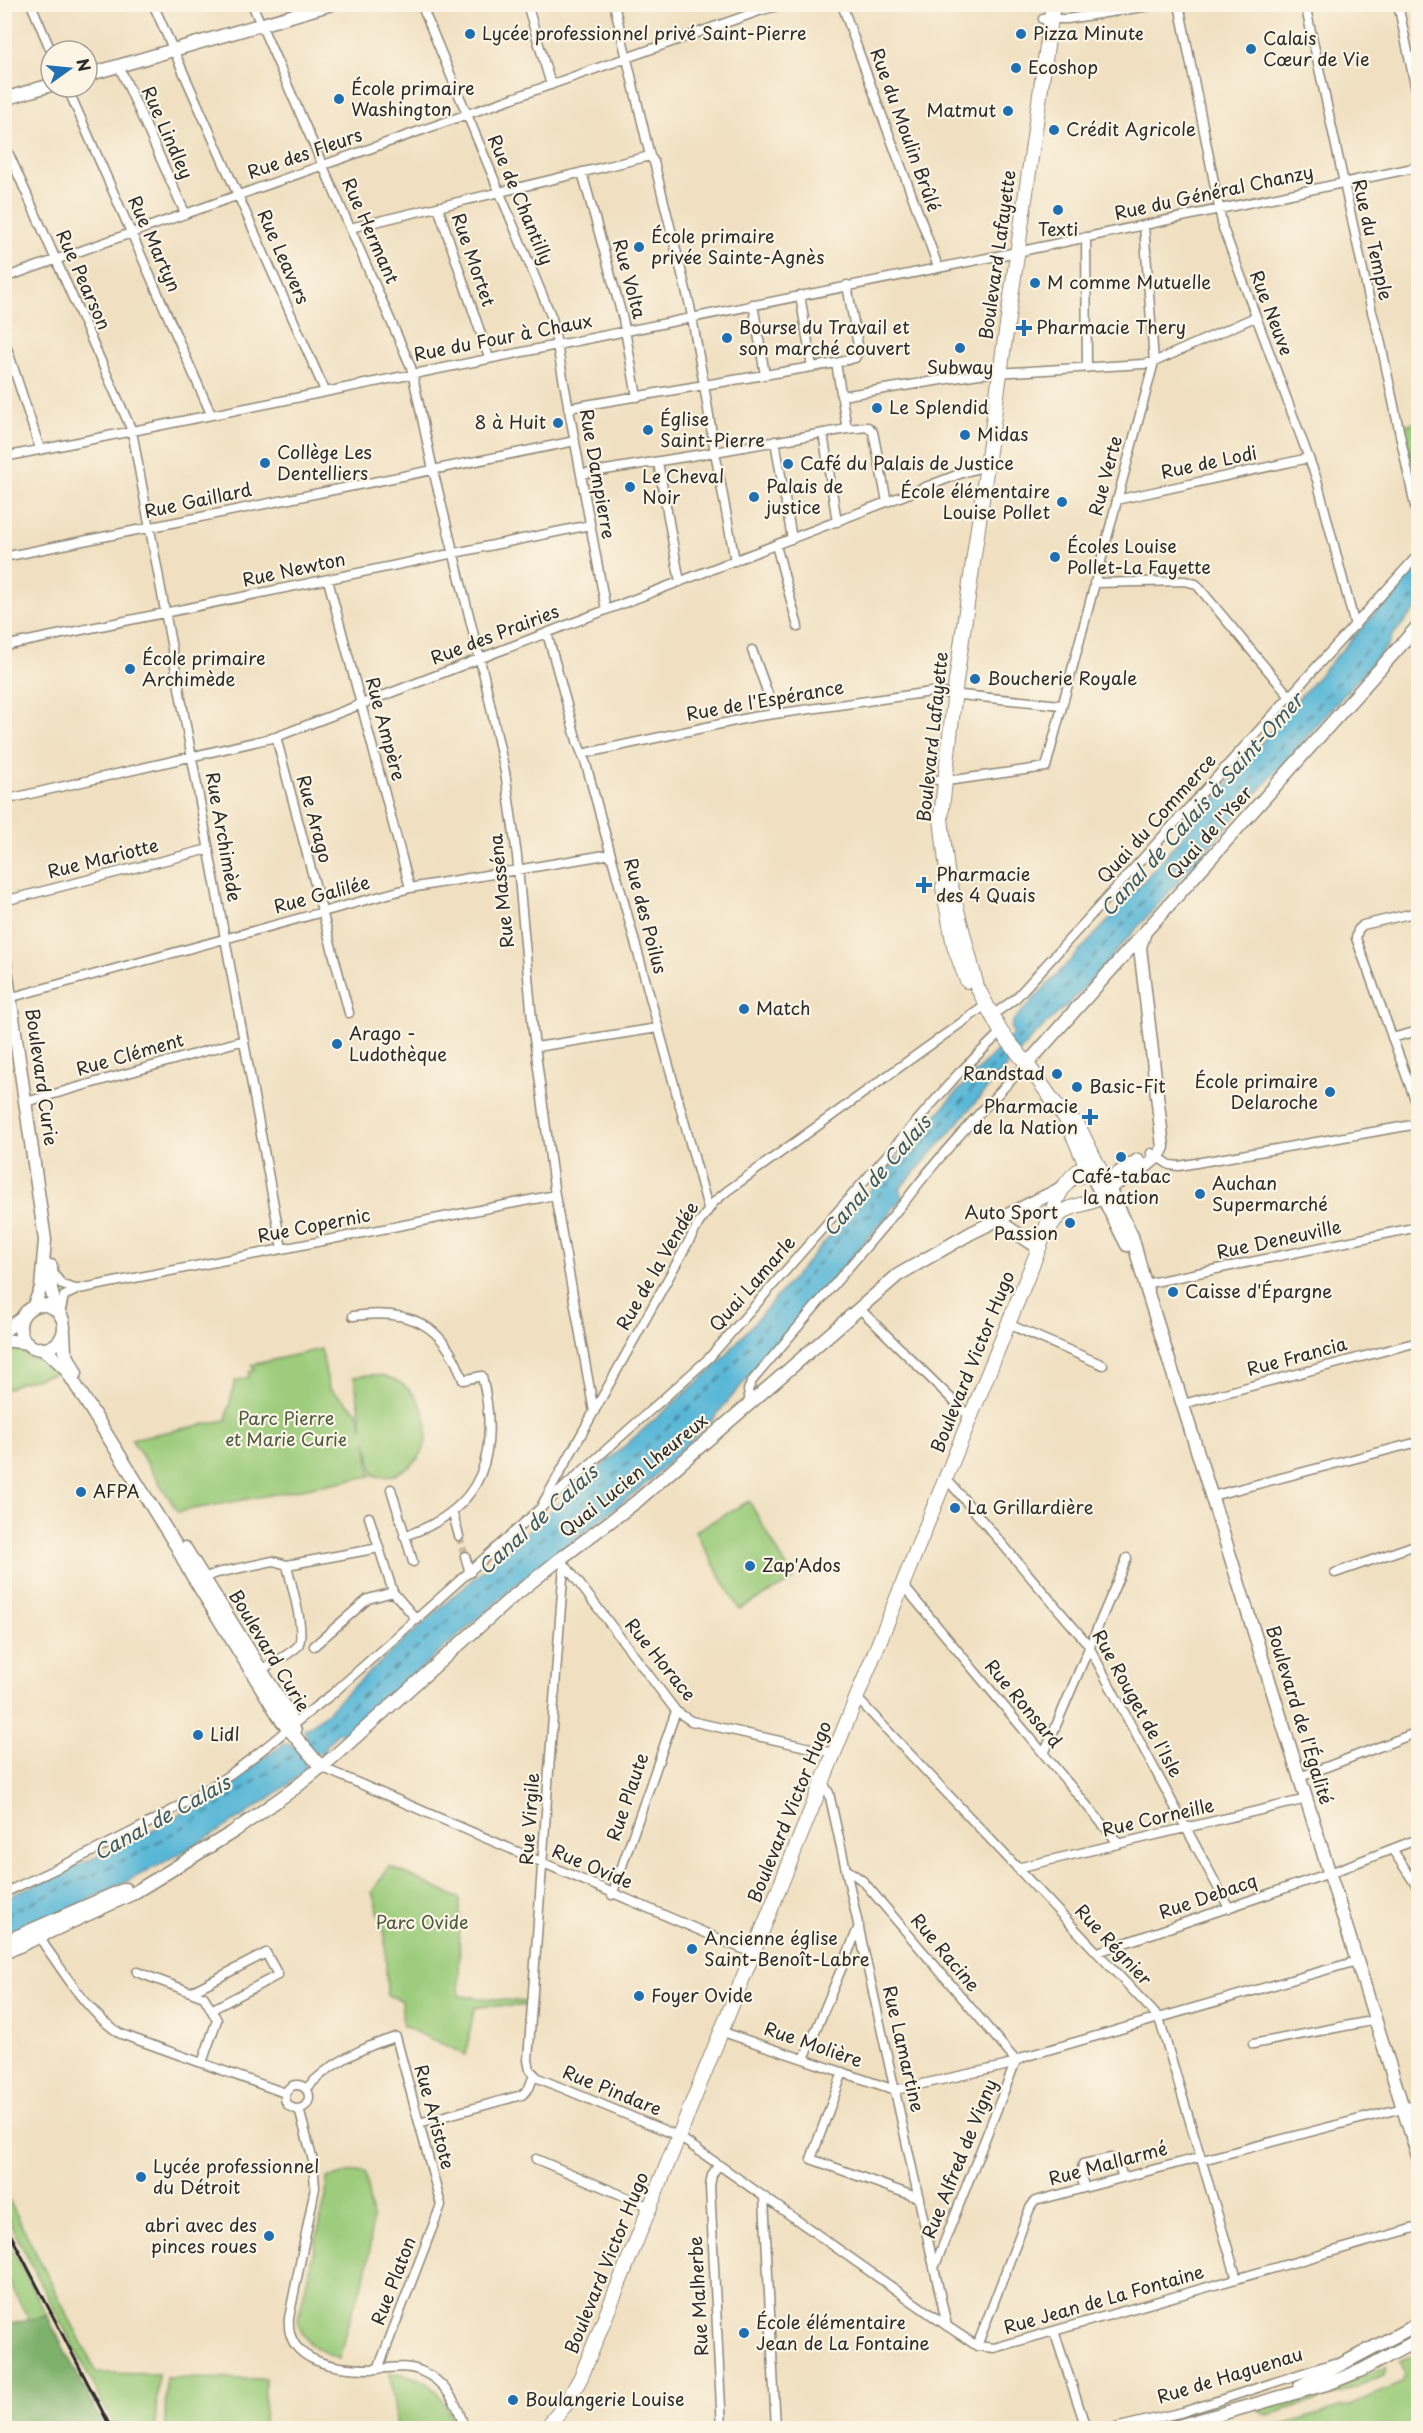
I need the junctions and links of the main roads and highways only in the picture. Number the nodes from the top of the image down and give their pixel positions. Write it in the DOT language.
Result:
graph roads {
  1 [pos="1045,4"];
  2 [pos="1053,4"];
  3 [pos="1047,20"];
  4 [pos="1027,1064"];
  5 [pos="1099,1183"];
  6 [pos="1041,1244"];
  7 [pos="548,2428"];
  1 -- 3 [label="main road, Boulevard Lafayette"];
  2 -- 3 [label="main road, Boulevard Lafayette"];
  3 -- 4 [label="main road, Boulevard Lafayette"];
  4 -- 5 [label="main road, Boulevard de l'Égalité"];
  4 -- 5 [label="main road, Boulevard de l'Égalité"];
  5 -- 6 [label="main road, Boulevard Victor Hugo"];
  5 -- 6 [label="main road, Boulevard Victor Hugo"];
  6 -- 7 [label="main road, Boulevard Victor Hugo"];
}
